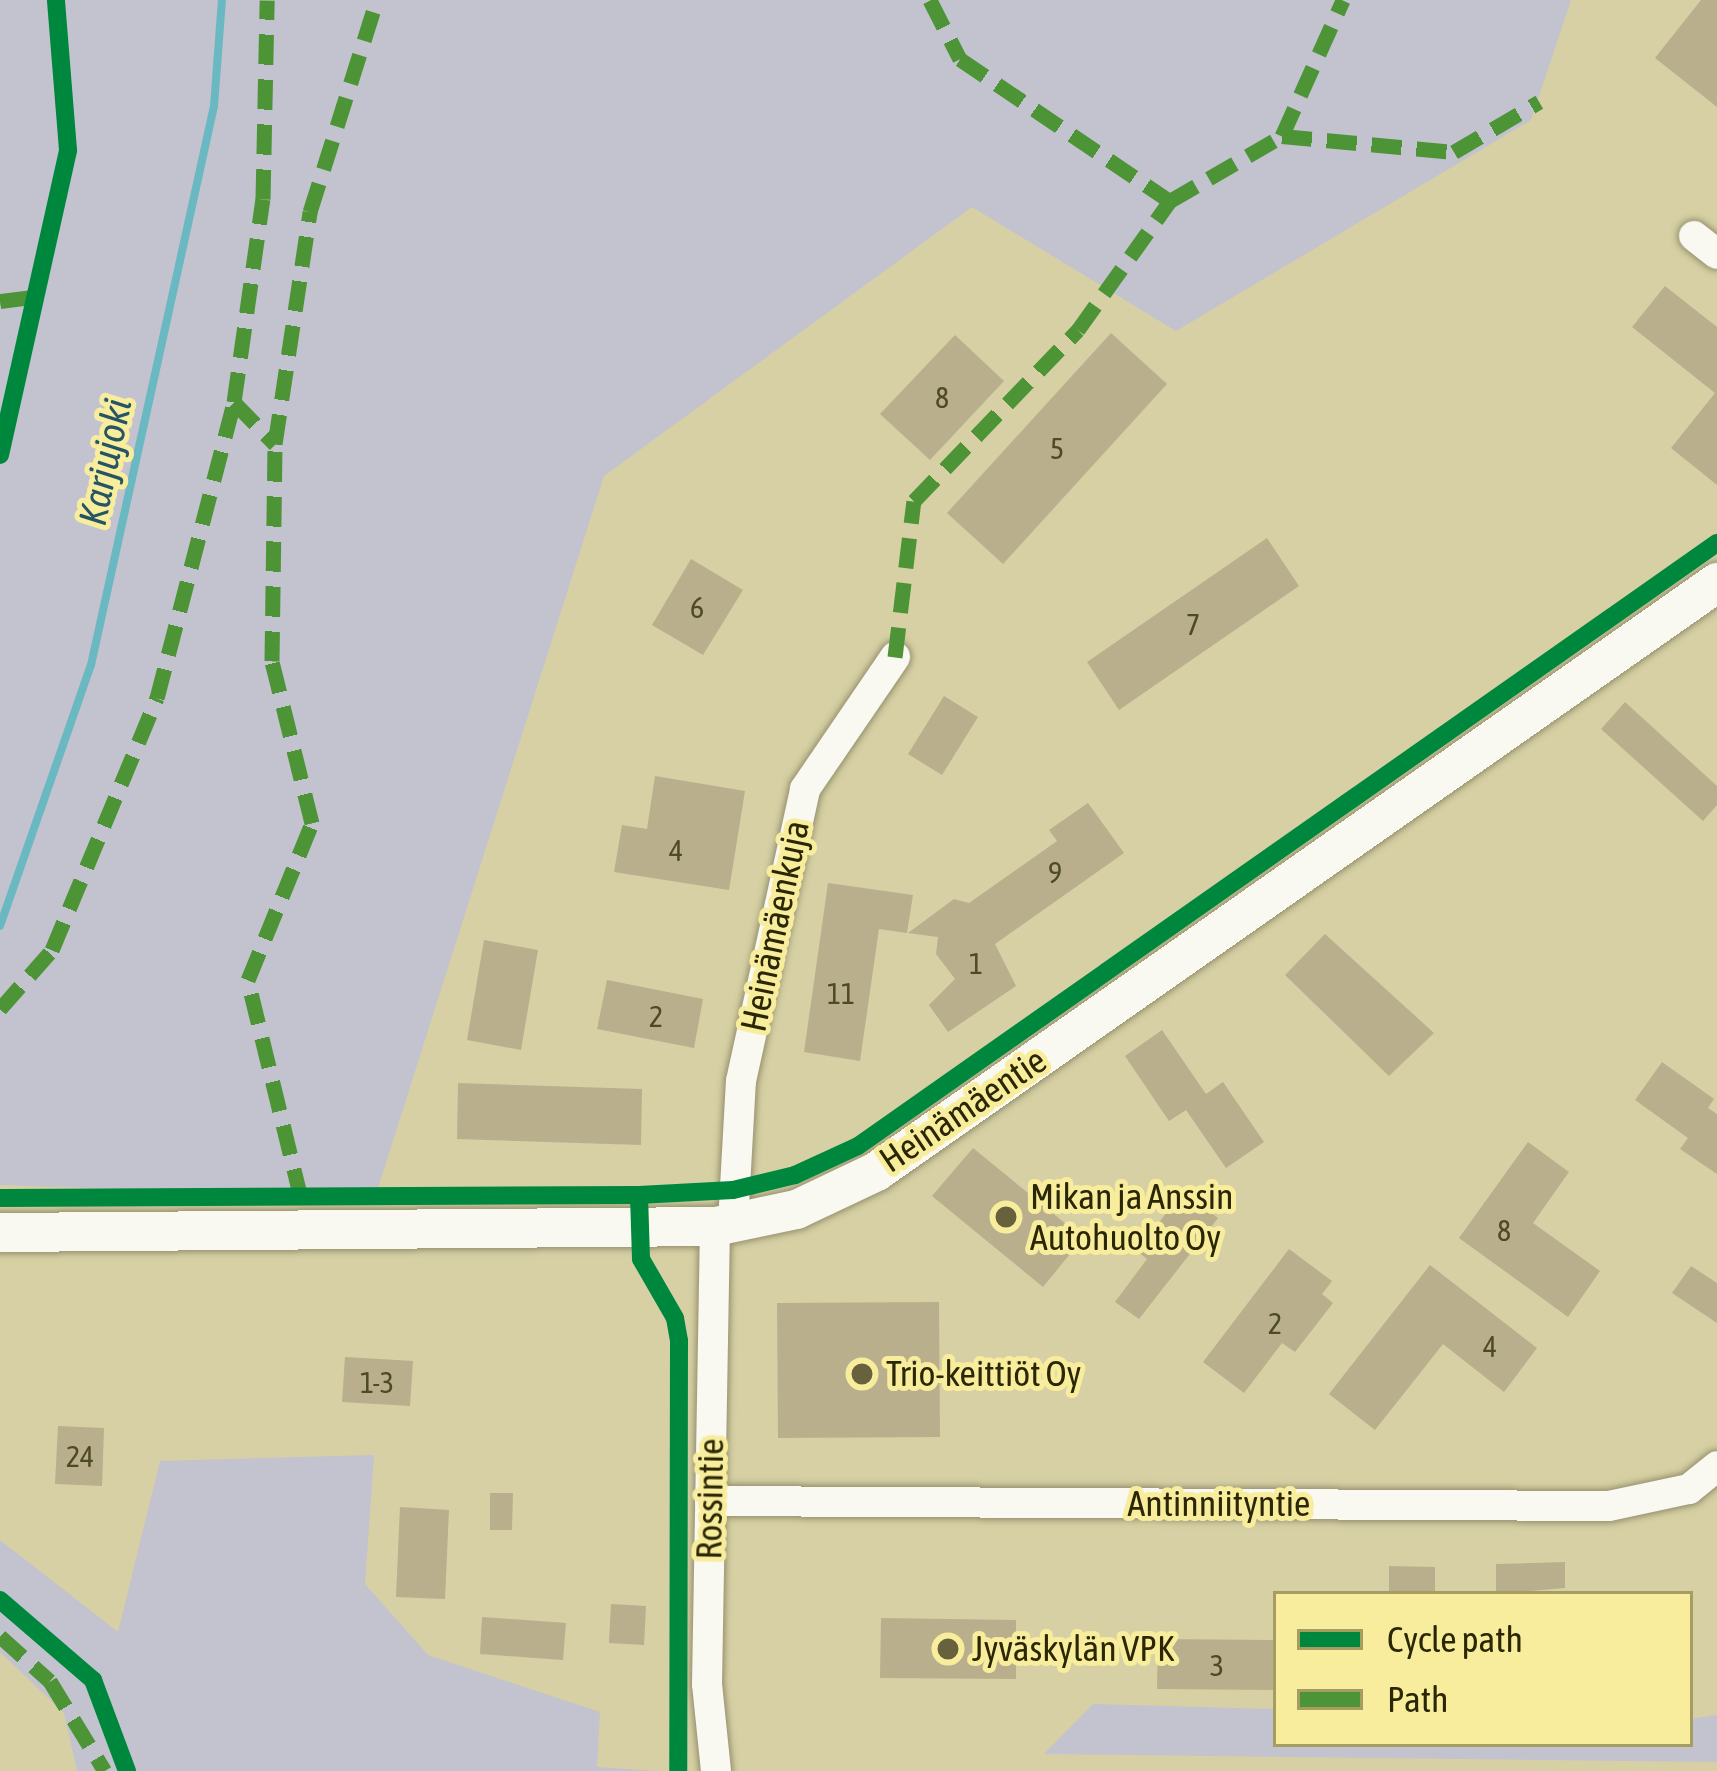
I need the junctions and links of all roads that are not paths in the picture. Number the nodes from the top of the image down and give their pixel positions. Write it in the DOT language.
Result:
graph roads {
  1 [pos="1717,581"];
  2 [pos="896,656"];
  3 [pos="724,1225"];
  4 [pos="0,1232"];
  5 [pos="1717,1466"];
  6 [pos="710,1501"];
  7 [pos="716,1771"];
  1 -- 3 [label="street, Heinämäentie"];
  2 -- 3 [label="street, Heinämäenkuja"];
  3 -- 4 [label="street, Heinämäentie"];
  3 -- 6 [label="street, Rossintie"];
  5 -- 6 [label="street, Antinniityntie"];
  6 -- 7 [label="street, Rossintie"];
}
